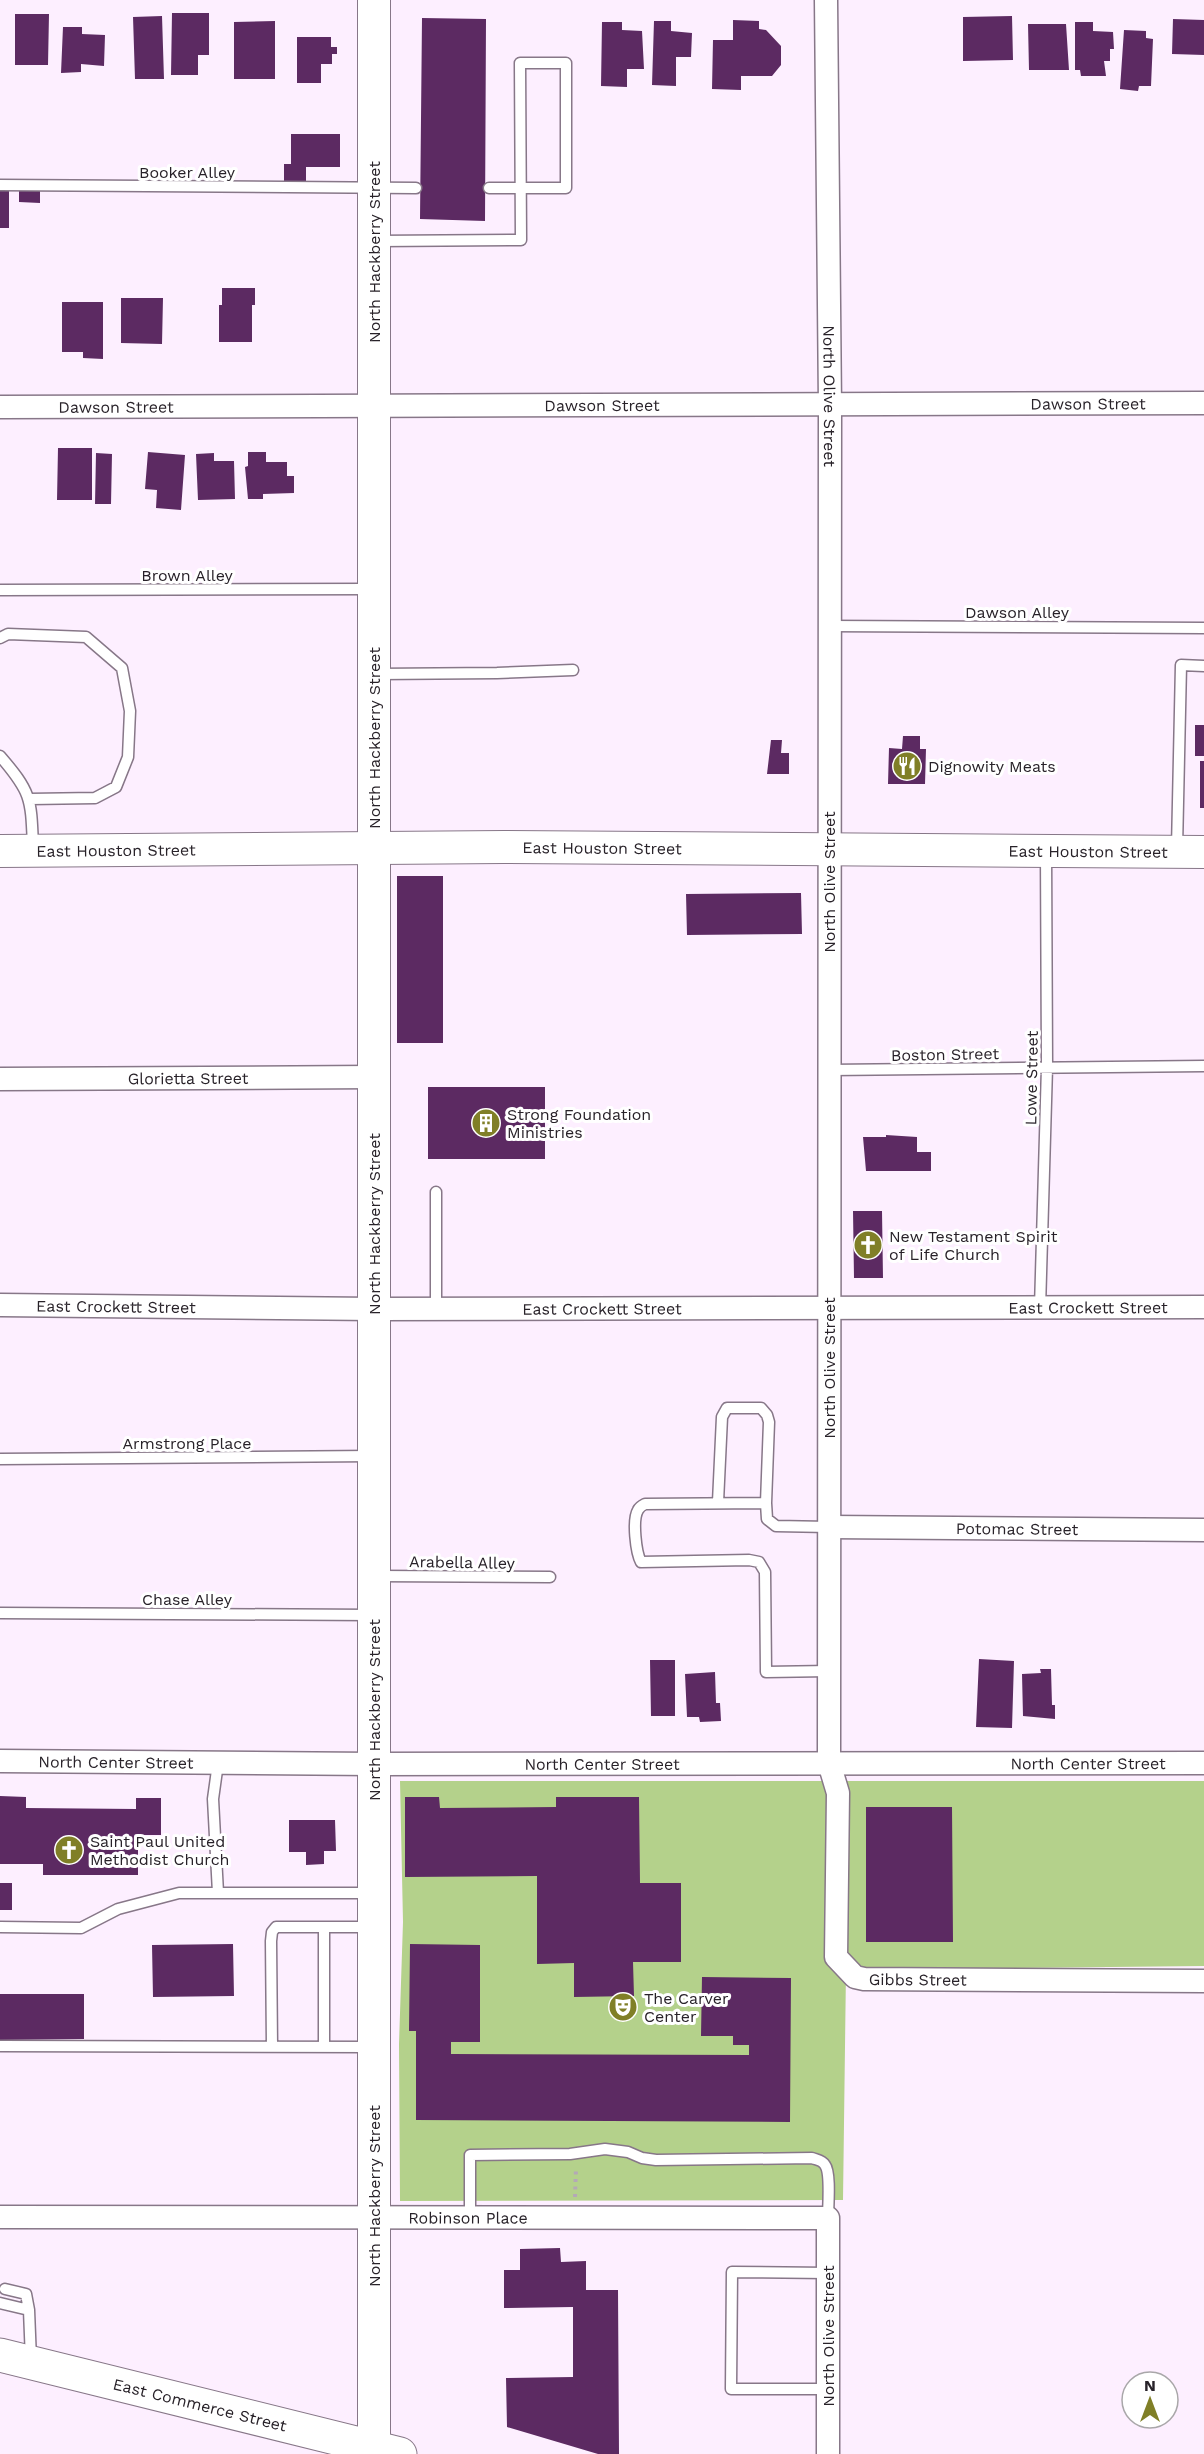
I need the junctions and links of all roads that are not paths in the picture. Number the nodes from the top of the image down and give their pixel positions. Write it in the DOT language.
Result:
graph roads {
  1 [pos="374,0"];
  2 [pos="826,0"];
  3 [pos="0,185"];
  4 [pos="522,187"];
  5 [pos="417,188"];
  6 [pos="489,188"];
  7 [pos="374,189"];
  8 [pos="373,241"];
  9 [pos="1204,403"];
  10 [pos="374,405"];
  11 [pos="830,406"];
  12 [pos="0,407"];
  13 [pos="374,589"];
  14 [pos="0,590"];
  15 [pos="830,626"];
  16 [pos="1204,628"];
  17 [pos="0,638"];
  18 [pos="1204,666"];
  19 [pos="573,670"];
  20 [pos="374,674"];
  21 [pos="0,756"];
  22 [pos="30,799"];
  23 [pos="830,849"];
  24 [pos="374,850"];
  25 [pos="1046,850"];
  26 [pos="0,851"];
  27 [pos="33,851"];
  28 [pos="1190,852"];
  29 [pos="1204,1066"];
  30 [pos="1047,1067"];
  31 [pos="830,1070"];
  32 [pos="374,1077"];
  33 [pos="0,1079"];
  34 [pos="436,1192"];
  35 [pos="0,1305"];
  36 [pos="1204,1307"];
  37 [pos="829,1308"];
  38 [pos="1040,1308"];
  39 [pos="374,1309"];
  40 [pos="436,1309"];
  41 [pos="374,1456"];
  42 [pos="0,1459"];
  43 [pos="718,1502"];
  44 [pos="766,1503"];
  45 [pos="829,1527"];
  46 [pos="1204,1530"];
  47 [pos="374,1576"];
  48 [pos="550,1577"];
  49 [pos="0,1614"];
  50 [pos="374,1615"];
  51 [pos="829,1671"];
  52 [pos="0,1761"];
  53 [pos="218,1763"];
  54 [pos="829,1763"];
  55 [pos="1204,1763"];
  56 [pos="374,1764"];
  57 [pos="218,1893"];
  58 [pos="374,1893"];
  59 [pos="0,1927"];
  60 [pos="324,1927"];
  61 [pos="374,1927"];
  62 [pos="1204,1981"];
  63 [pos="0,2046"];
  64 [pos="272,2046"];
  65 [pos="324,2047"];
  66 [pos="374,2047"];
  67 [pos="0,2217"];
  68 [pos="374,2217"];
  69 [pos="470,2217"];
  70 [pos="828,2218"];
  71 [pos="828,2273"];
  72 [pos="5,2289"];
  73 [pos="0,2303"];
  74 [pos="29,2310"];
  75 [pos="0,2355"];
  76 [pos="31,2363"];
  77 [pos="828,2388"];
  78 [pos="383,2452"];
  79 [pos="828,2454"];
  1 -- 7 [label="main road, North Hackberry Street"];
  2 -- 11 [label="street, North Olive Street"];
  3 -- 7 [label="lane, Booker Alley"];
  4 -- 4 [label="lane"];
  4 -- 6 [label="lane"];
  4 -- 8 [label="lane"];
  5 -- 7 [label="lane, Booker Alley"];
  7 -- 8 [label="main road, North Hackberry Street"];
  8 -- 10 [label="main road, North Hackberry Street"];
  9 -- 11 [label="street, Dawson Street"];
  10 -- 11 [label="street, Dawson Street"];
  10 -- 12 [label="street, Dawson Street"];
  10 -- 13 [label="main road, North Hackberry Street"];
  11 -- 15 [label="street, North Olive Street"];
  13 -- 14 [label="lane, Brown Alley"];
  13 -- 20 [label="main road, North Hackberry Street"];
  15 -- 16 [label="lane, Dawson Alley"];
  15 -- 23 [label="street, North Olive Street"];
  17 -- 22 [label="lane"];
  18 -- 28 [label="lane"];
  19 -- 20 [label="lane"];
  20 -- 24 [label="main road, North Hackberry Street"];
  21 -- 22 [label="lane"];
  22 -- 27 [label="lane"];
  23 -- 24 [label="main road, East Houston Street"];
  23 -- 25 [label="main road, East Houston Street"];
  23 -- 31 [label="street, North Olive Street"];
  24 -- 27 [label="main road, East Houston Street"];
  24 -- 32 [label="main road, North Hackberry Street"];
  25 -- 28 [label="main road, East Houston Street"];
  25 -- 30 [label="lane, Lowe Street"];
  26 -- 27 [label="main road, East Houston Street"];
  29 -- 30 [label="lane, Boston Street"];
  30 -- 31 [label="lane, Boston Street"];
  30 -- 38 [label="lane, Lowe Street"];
  31 -- 37 [label="street, North Olive Street"];
  32 -- 33 [label="street, Glorietta Street"];
  32 -- 39 [label="main road, North Hackberry Street"];
  34 -- 40 [label="lane"];
  35 -- 39 [label="street, East Crockett Street"];
  36 -- 38 [label="street, East Crockett Street"];
  37 -- 38 [label="street, East Crockett Street"];
  37 -- 40 [label="street, East Crockett Street"];
  37 -- 45 [label="street, North Olive Street"];
  39 -- 40 [label="street, East Crockett Street"];
  39 -- 41 [label="main road, North Hackberry Street"];
  41 -- 42 [label="lane, Armstrong Place"];
  41 -- 47 [label="main road, North Hackberry Street"];
  43 -- 44 [label="lane"];
  43 -- 44 [label="lane"];
  43 -- 51 [label="lane"];
  44 -- 45 [label="lane"];
  45 -- 46 [label="street, Potomac Street"];
  45 -- 51 [label="street, North Olive Street"];
  47 -- 48 [label="lane, Arabella Alley"];
  47 -- 50 [label="main road, North Hackberry Street"];
  49 -- 50 [label="lane, Chase Alley"];
  50 -- 56 [label="main road, North Hackberry Street"];
  51 -- 54 [label="street, North Olive Street"];
  52 -- 53 [label="street, North Center Street"];
  53 -- 56 [label="street, North Center Street"];
  53 -- 57 [label="lane"];
  54 -- 55 [label="street, North Center Street"];
  54 -- 56 [label="street, North Center Street"];
  54 -- 62 [label="street, Gibbs Street"];
  56 -- 58 [label="main road, North Hackberry Street"];
  57 -- 58 [label="lane"];
  57 -- 59 [label="lane"];
  58 -- 61 [label="main road, North Hackberry Street"];
  60 -- 61 [label="lane"];
  60 -- 64 [label="lane"];
  60 -- 65 [label="lane"];
  61 -- 66 [label="main road, North Hackberry Street"];
  63 -- 64 [label="lane"];
  64 -- 65 [label="lane"];
  65 -- 66 [label="lane"];
  66 -- 68 [label="main road, North Hackberry Street"];
  67 -- 68 [label="street, Robinson Place"];
  68 -- 69 [label="street, Robinson Place"];
  68 -- 78 [label="main road, North Hackberry Street"];
  69 -- 70 [label="street, Robinson Place"];
  69 -- 70 [label="lane"];
  70 -- 71 [label="street, North Olive Street"];
  71 -- 77 [label="street, North Olive Street"];
  71 -- 77 [label="lane"];
  72 -- 74 [label="lane"];
  73 -- 74 [label="lane"];
  74 -- 76 [label="lane"];
  75 -- 76 [label="main road, East Commerce Street"];
  76 -- 78 [label="main road, East Commerce Street"];
  77 -- 79 [label="street, North Olive Street"];
}
